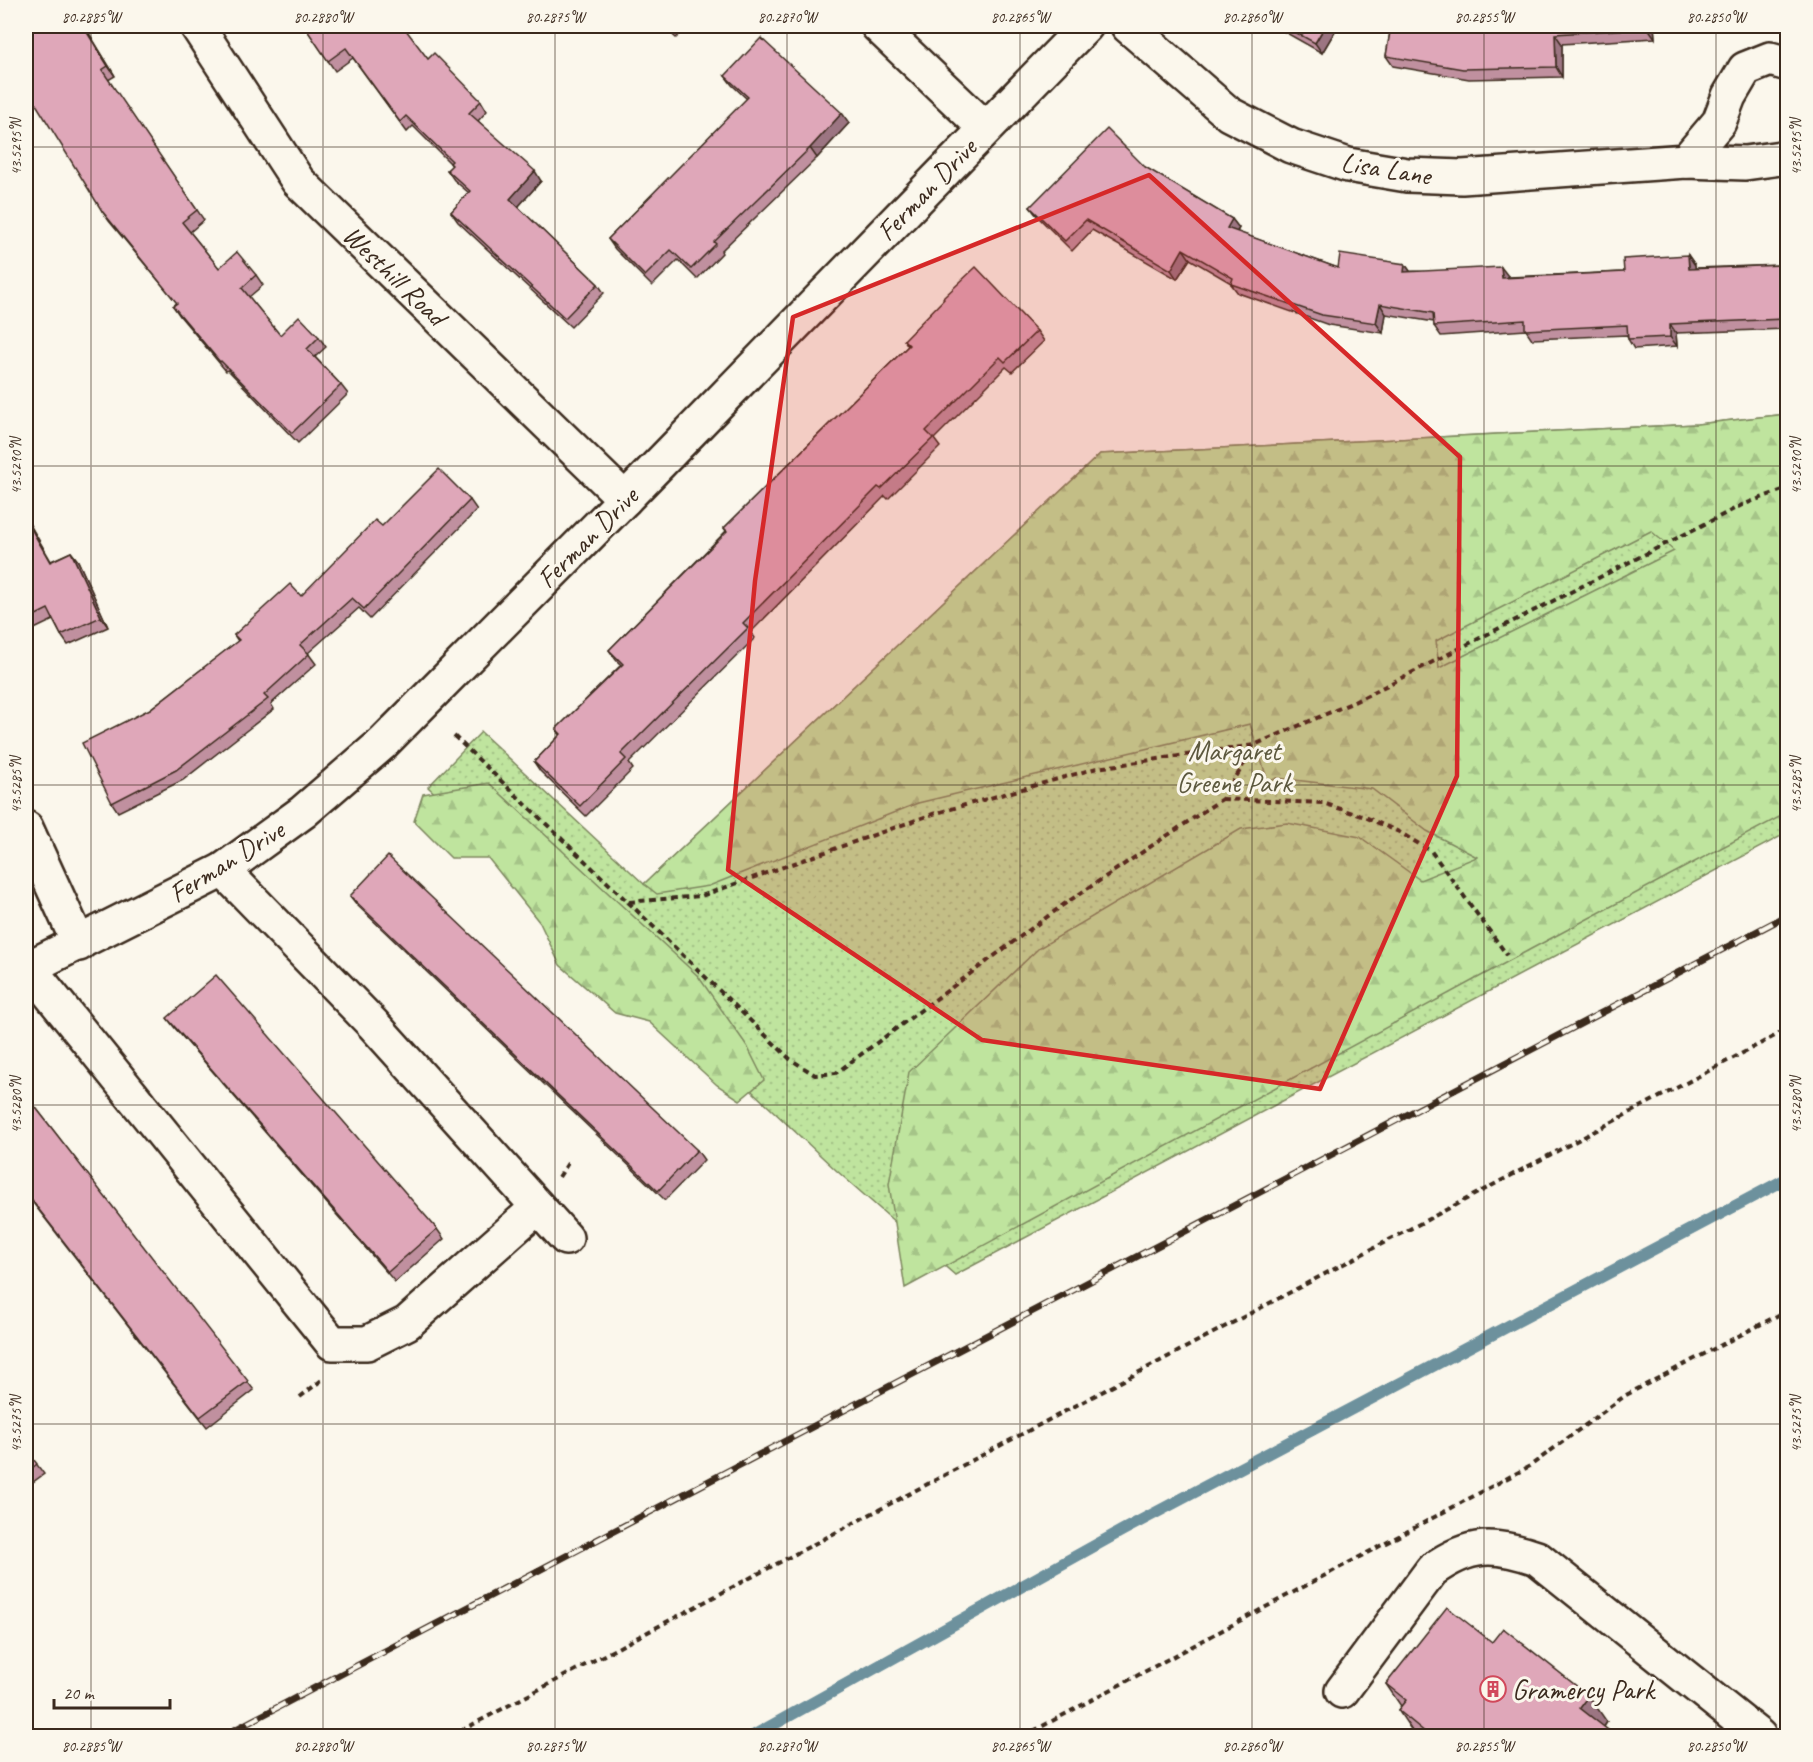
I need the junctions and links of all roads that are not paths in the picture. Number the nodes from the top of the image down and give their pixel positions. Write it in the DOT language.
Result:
graph roads {
  1 [pos="197,26"];
  2 [pos="878,26"];
  3 [pos="1086,26"];
  4 [pos="1128,26"];
  5 [pos="1788,64"];
  6 [pos="985,128"];
  7 [pos="1788,157"];
  8 [pos="1686,161"];
  9 [pos="625,499"];
  10 [pos="26,828"];
  11 [pos="223,870"];
  12 [pos="79,944"];
  13 [pos="27,969"];
  14 [pos="538,1207"];
  15 [pos="566,1238"];
  16 [pos="1342,1691"];
  17 [pos="1759,1737"];
  1 -- 9 [label="street, Westhill Road"];
  2 -- 6 [label="street"];
  3 -- 6 [label="street, Ferman Drive"];
  4 -- 8 [label="street, Lisa Lane"];
  5 -- 8 [label="street"];
  6 -- 9 [label="street, Ferman Drive"];
  7 -- 8 [label="street, Lisa Lane"];
  9 -- 11 [label="street, Ferman Drive"];
  10 -- 12 [label="street"];
  11 -- 12 [label="street, Ferman Drive"];
  11 -- 14 [label="street"];
  12 -- 13 [label="street, Ferman Drive"];
  13 -- 14 [label="street"];
  14 -- 15 [label="street"];
  16 -- 17 [label="street"];
}
